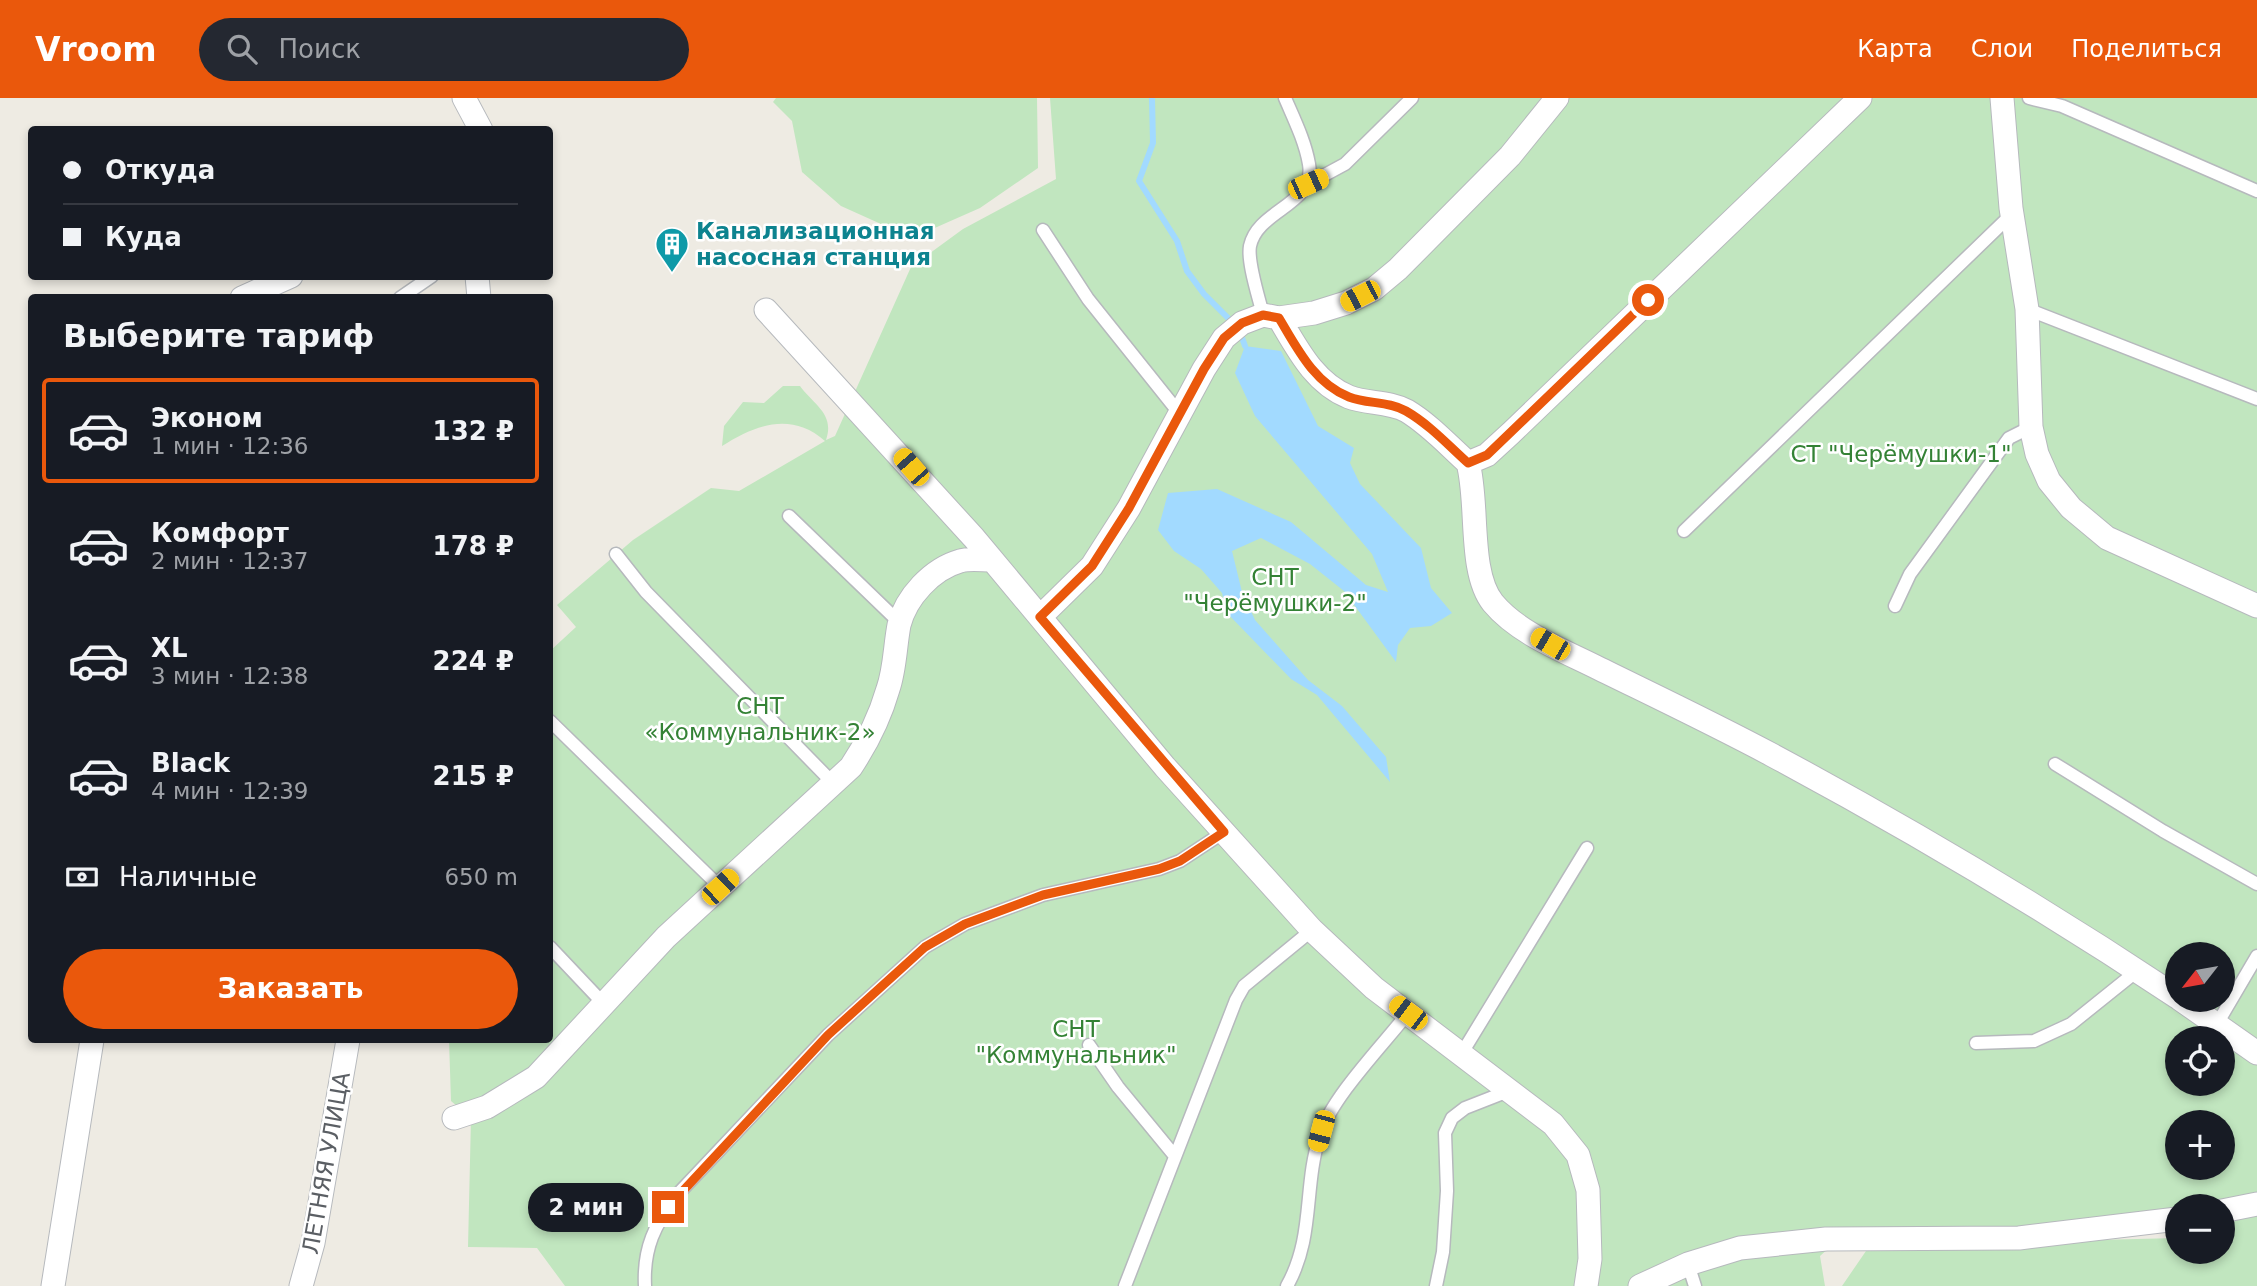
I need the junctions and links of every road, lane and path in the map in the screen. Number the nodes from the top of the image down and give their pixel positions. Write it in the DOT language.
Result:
graph roads {
  1 [pos="464,98"];
  2 [pos="1285,98"];
  3 [pos="1412,98"];
  4 [pos="1557,98"];
  5 [pos="1860,98"];
  6 [pos="2002,98"];
  7 [pos="2029,98"];
  8 [pos="479,126"];
  9 [pos="1308,184"];
  10 [pos="2257,191"];
  11 [pos="2012,214"];
  12 [pos="1043,230"];
  13 [pos="285,280"];
  14 [pos="426,280"];
  15 [pos="267,292"];
  16 [pos="406,294"];
  17 [pos="2027,309"];
  18 [pos="766,310"];
  19 [pos="1271,316"];
  20 [pos="2257,399"];
  21 [pos="1180,414"];
  22 [pos="2031,427"];
  23 [pos="1468,463"];
  24 [pos="789,516"];
  25 [pos="1684,531"];
  26 [pos="616,554"];
  27 [pos="992,560"];
  28 [pos="1895,606"];
  29 [pos="2257,606"];
  30 [pos="1040,617"];
  31 [pos="900,623"];
  32 [pos="553,724"];
  33 [pos="2055,764"];
  34 [pos="833,783"];
  35 [pos="1224,832"];
  36 [pos="1587,848"];
  37 [pos="2257,884"];
  38 [pos="720,887"];
  39 [pos="1312,930"];
  40 [pos="553,950"];
  41 [pos="2257,956"];
  42 [pos="2137,971"];
  43 [pos="2165,989"];
  44 [pos="602,1002"];
  45 [pos="2199,1012"];
  46 [pos="1408,1013"];
  47 [pos="2217,1024"];
  48 [pos="92,1043"];
  49 [pos="347,1043"];
  50 [pos="1976,1043"];
  51 [pos="1089,1045"];
  52 [pos="1462,1053"];
  53 [pos="2257,1053"];
  54 [pos="1511,1090"];
  55 [pos="454,1118"];
  56 [pos="1174,1155"];
  57 [pos="2257,1204"];
  58 [pos="2235,1208"];
  59 [pos="2165,1220"];
  60 [pos="1691,1275"];
  61 [pos="53,1286"];
  62 [pos="301,1286"];
  63 [pos="645,1286"];
  64 [pos="1125,1286"];
  65 [pos="1287,1286"];
  66 [pos="1436,1286"];
  67 [pos="1586,1286"];
  68 [pos="1640,1286"];
  1 -- 8 [label="street"];
  2 -- 9 [label="lane"];
  3 -- 9 [label="lane"];
  4 -- 19 [label="street"];
  5 -- 23 [label="street"];
  6 -- 11 [label="street"];
  7 -- 10 [label="lane"];
  9 -- 19 [label="lane"];
  11 -- 17 [label="street"];
  11 -- 25 [label="lane"];
  12 -- 21 [label="lane"];
  13 -- 15 [label="street"];
  14 -- 16 [label="lane"];
  17 -- 20 [label="lane"];
  17 -- 22 [label="street"];
  18 -- 27 [label="street"];
  19 -- 21 [label="street"];
  19 -- 23 [label="street"];
  21 -- 30 [label="street"];
  22 -- 28 [label="lane"];
  22 -- 29 [label="street"];
  23 -- 42 [label="street"];
  24 -- 31 [label="lane"];
  26 -- 34 [label="lane"];
  27 -- 30 [label="street"];
  27 -- 31 [label="street"];
  30 -- 35 [label="street"];
  31 -- 34 [label="street"];
  32 -- 38 [label="lane"];
  33 -- 37 [label="lane"];
  34 -- 38 [label="street"];
  35 -- 39 [label="street"];
  35 -- 63 [label="lane"];
  36 -- 52 [label="lane"];
  38 -- 44 [label="street"];
  39 -- 46 [label="street"];
  39 -- 56 [label="lane"];
  40 -- 44 [label="lane"];
  41 -- 47 [label="lane"];
  42 -- 43 [label="street"];
  42 -- 50 [label="lane"];
  44 -- 55 [label="street"];
  45 -- 47 [label="street"];
  46 -- 52 [label="street"];
  46 -- 65 [label="lane"];
  47 -- 53 [label="street"];
  48 -- 61 [label="street"];
  49 -- 62 [label="street, ЛЕТНЯЯ УЛИЦА"];
  51 -- 56 [label="lane"];
  52 -- 54 [label="street"];
  54 -- 66 [label="lane"];
  54 -- 67 [label="street"];
  56 -- 64 [label="lane"];
  57 -- 58 [label="street"];
  59 -- 60 [label="street"];
  60 -- 68 [label="street"];
}
